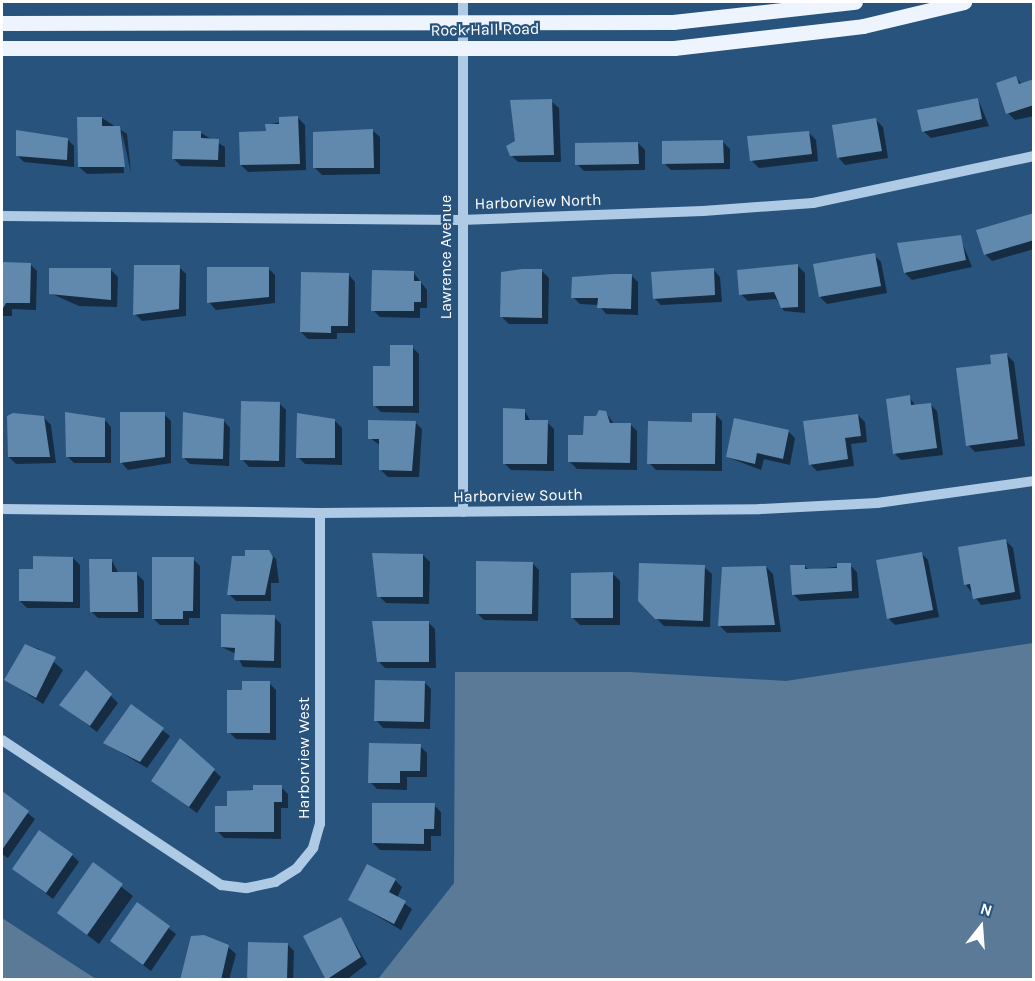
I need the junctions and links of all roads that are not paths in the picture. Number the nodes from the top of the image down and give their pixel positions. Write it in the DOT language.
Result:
graph roads {
  1 [pos="463,2"];
  2 [pos="855,2"];
  3 [pos="964,2"];
  4 [pos="2,23"];
  5 [pos="462,23"];
  6 [pos="2,48"];
  7 [pos="462,49"];
  8 [pos="1034,156"];
  9 [pos="2,216"];
  10 [pos="460,220"];
  11 [pos="1034,481"];
  12 [pos="2,509"];
  13 [pos="463,512"];
  14 [pos="320,513"];
  15 [pos="2,740"];
  1 -- 5 [label="street, Lawrence Avenue"];
  2 -- 5 [label="main road, Rock Hall Road"];
  3 -- 7 [label="main road, Rock Hall Road"];
  4 -- 5 [label="main road, Rock Hall Road"];
  5 -- 7 [label="street, Lawrence Avenue"];
  6 -- 7 [label="main road, Rock Hall Road"];
  7 -- 10 [label="street, Lawrence Avenue"];
  8 -- 10 [label="street, Harborview North"];
  9 -- 10 [label="street, Harborview North"];
  10 -- 13 [label="street, Lawrence Avenue"];
  11 -- 13 [label="street, Harborview South"];
  12 -- 14 [label="street, Harborview South"];
  13 -- 14 [label="street, Harborview South"];
  14 -- 15 [label="street, Harborview West"];
}
